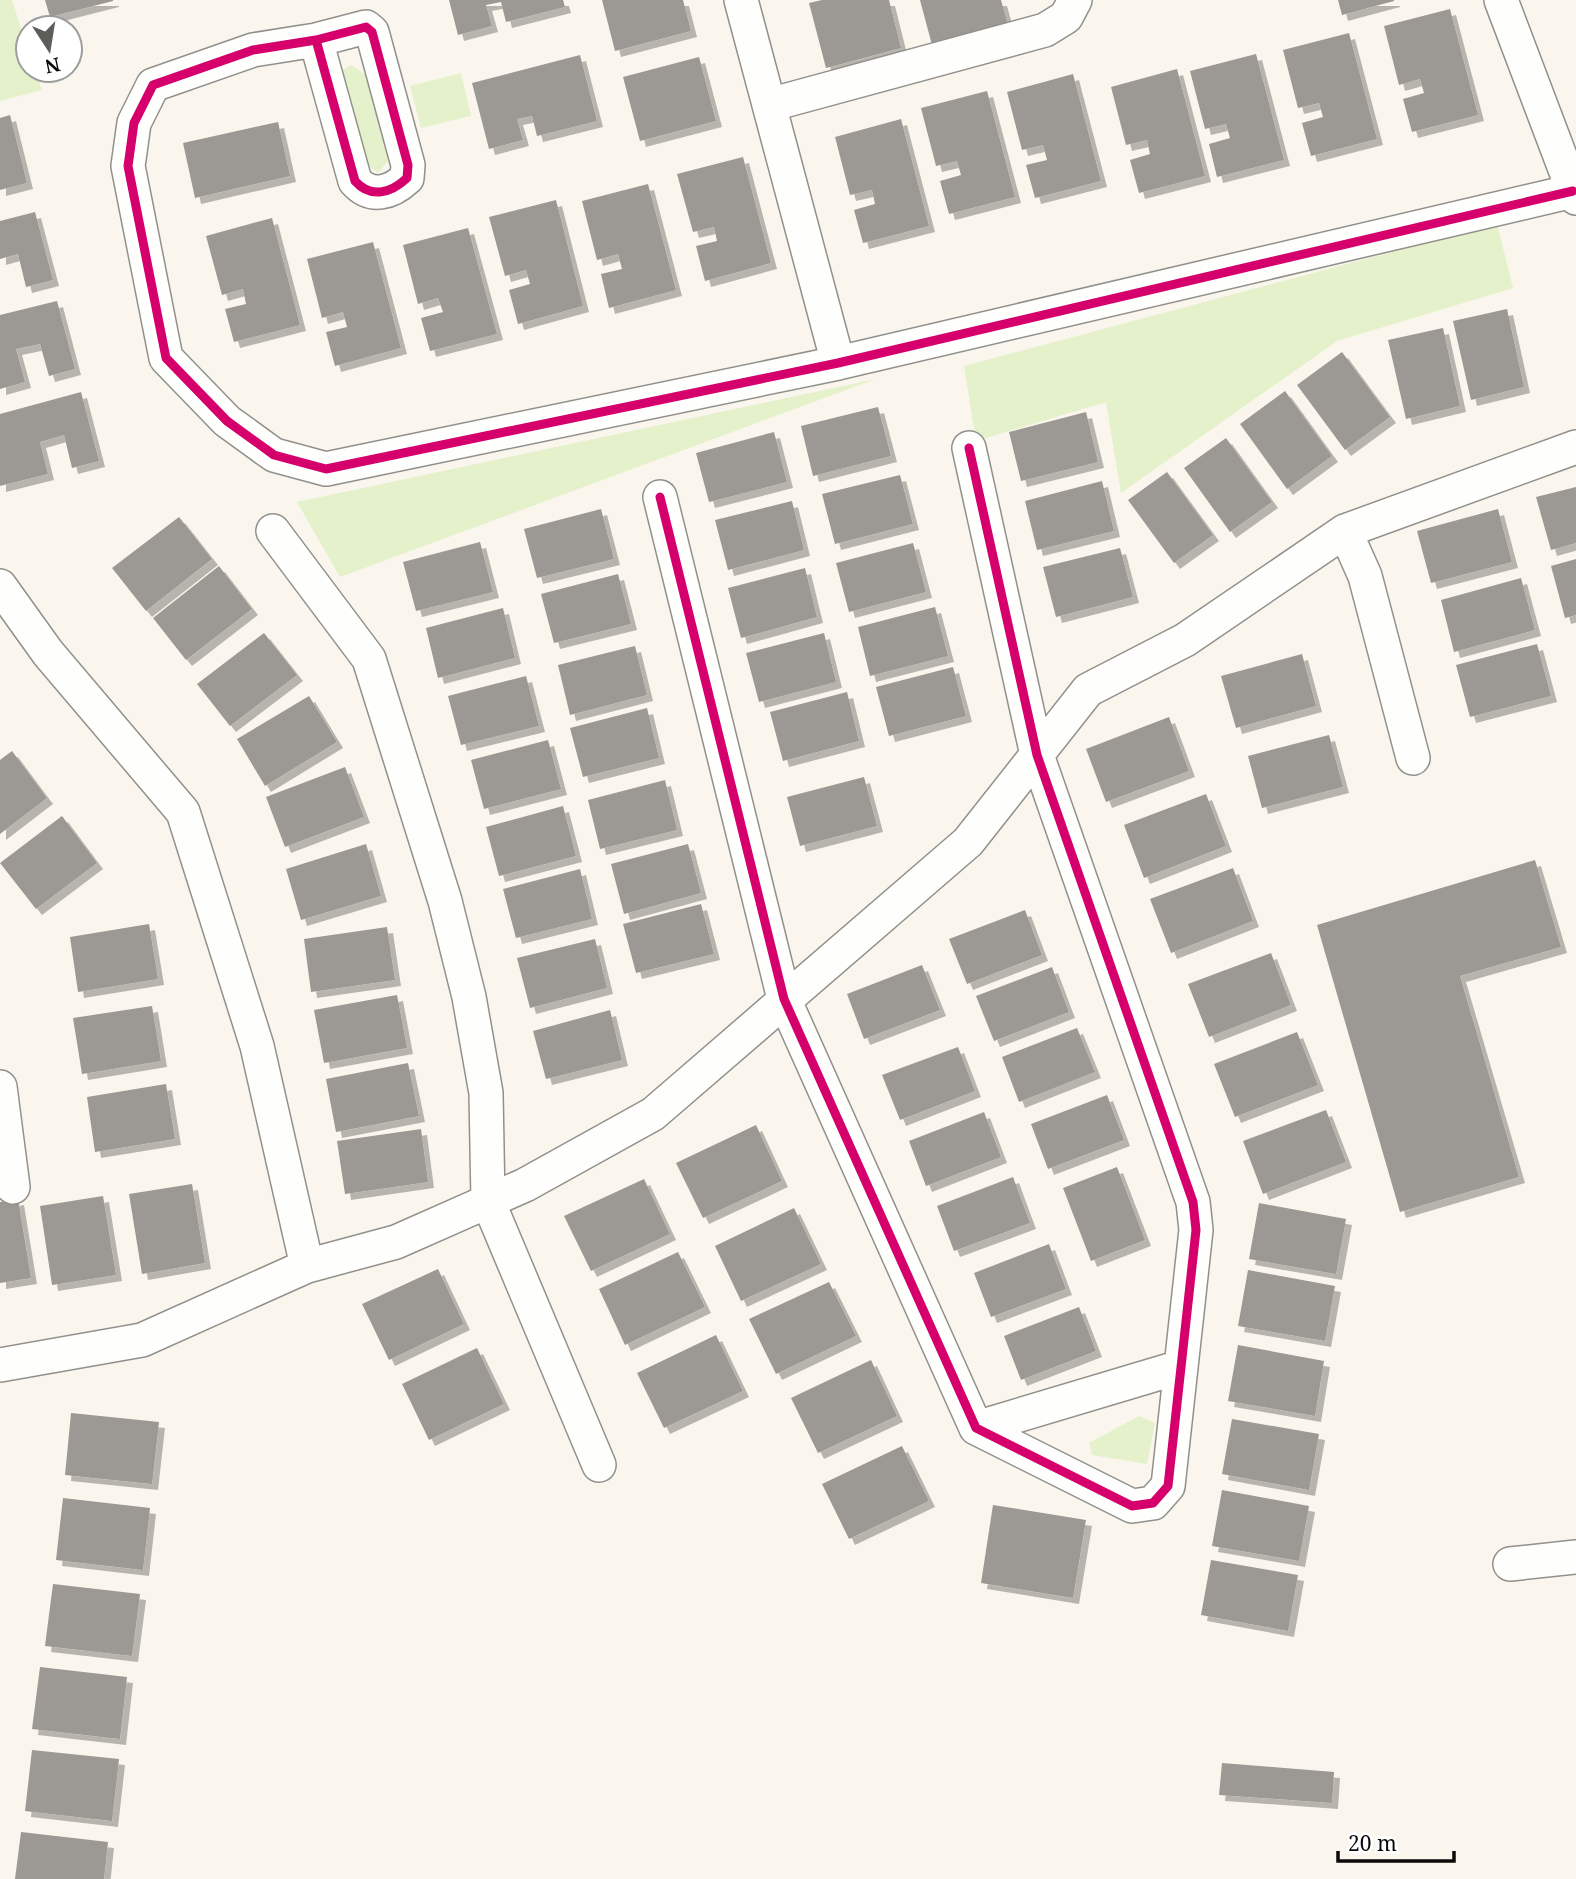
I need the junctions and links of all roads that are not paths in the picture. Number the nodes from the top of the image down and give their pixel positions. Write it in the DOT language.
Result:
graph roads {
  1 [pos="741,0"];
  2 [pos="1075,0"];
  3 [pos="1501,0"];
  4 [pos="316,40"];
  5 [pos="769,104"];
  6 [pos="1575,194"];
  7 [pos="838,363"];
  8 [pos="1576,447"];
  9 [pos="969,448"];
  10 [pos="660,497"];
  11 [pos="273,531"];
  12 [pos="1345,531"];
  13 [pos="0,586"];
  14 [pos="1037,755"];
  15 [pos="1413,758"];
  16 [pos="784,999"];
  17 [pos="0,1087"];
  18 [pos="13,1187"];
  19 [pos="488,1201"];
  20 [pos="307,1266"];
  21 [pos="0,1365"];
  22 [pos="1180,1367"];
  23 [pos="976,1428"];
  24 [pos="600,1465"];
  25 [pos="1576,1557"];
  26 [pos="1510,1564"];
  1 -- 5 [label="street"];
  2 -- 5 [label="street"];
  3 -- 6 [label="street"];
  4 -- 4 [label="street"];
  4 -- 7 [label="street"];
  5 -- 7 [label="street"];
  6 -- 7 [label="street"];
  8 -- 12 [label="street"];
  9 -- 14 [label="street"];
  10 -- 16 [label="street"];
  11 -- 19 [label="street"];
  12 -- 14 [label="street"];
  12 -- 15 [label="street"];
  13 -- 20 [label="street"];
  14 -- 16 [label="street"];
  14 -- 22 [label="street"];
  16 -- 19 [label="street"];
  16 -- 23 [label="street"];
  17 -- 18 [label="street"];
  19 -- 20 [label="street"];
  19 -- 24 [label="street"];
  20 -- 21 [label="street"];
  22 -- 23 [label="street"];
  22 -- 23 [label="street"];
  25 -- 26 [label="street"];
}
